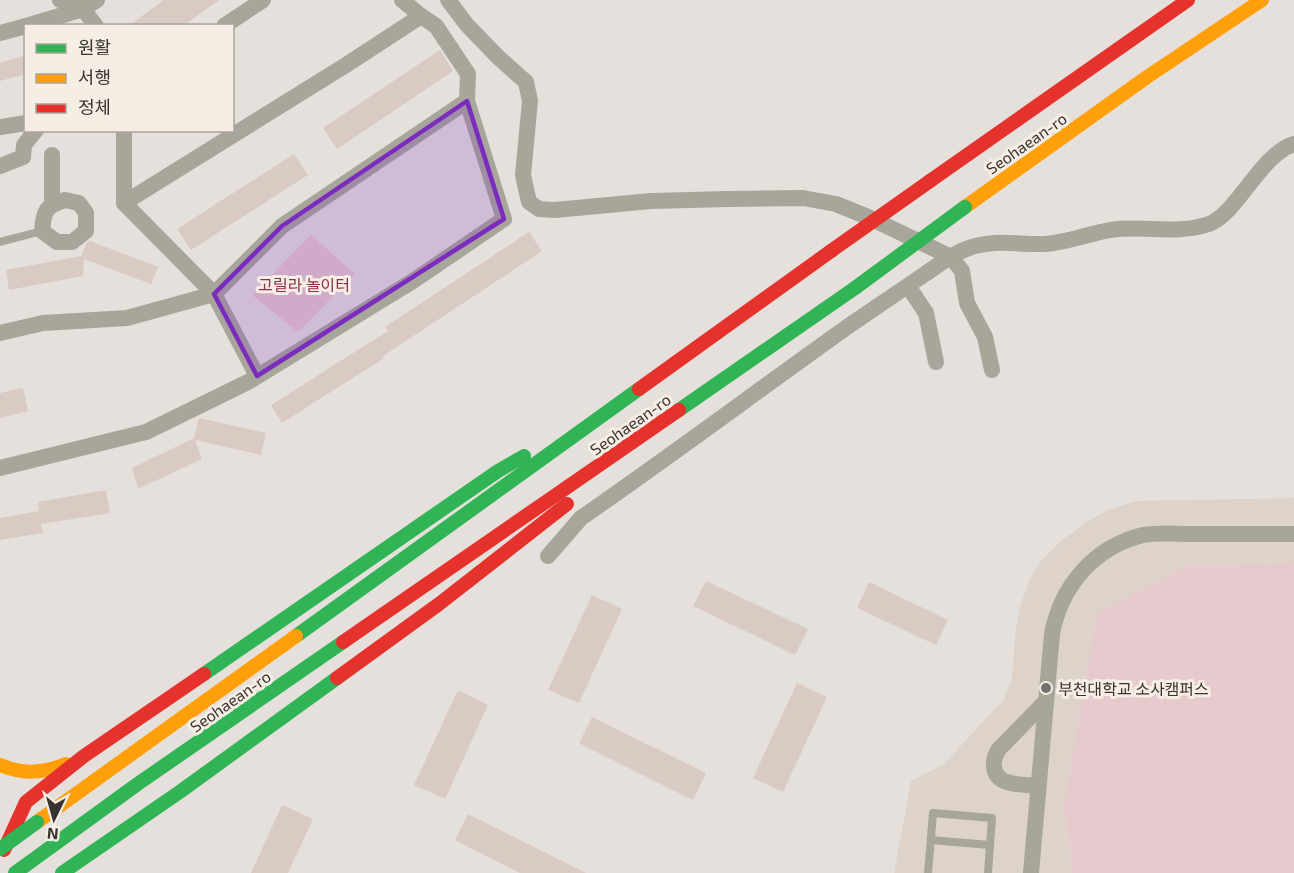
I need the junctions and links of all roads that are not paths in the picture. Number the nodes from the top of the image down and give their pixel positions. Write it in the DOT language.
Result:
graph roads {
  1 [pos="60,0"];
  2 [pos="263,0"];
  3 [pos="402,0"];
  4 [pos="448,0"];
  5 [pos="1188,0"];
  6 [pos="1262,0"];
  7 [pos="90,5"];
  8 [pos="421,16"];
  9 [pos="32,24"];
  10 [pos="95,24"];
  11 [pos="227,24"];
  12 [pos="24,27"];
  13 [pos="0,33"];
  14 [pos="467,101"];
  15 [pos="24,123"];
  16 [pos="0,127"];
  17 [pos="34,132"];
  18 [pos="124,132"];
  19 [pos="1294,144"];
  20 [pos="52,155"];
  21 [pos="0,166"];
  22 [pos="124,203"];
  23 [pos="52,204"];
  24 [pos="42,231"];
  25 [pos="0,242"];
  26 [pos="951,257"];
  27 [pos="908,286"];
  28 [pos="214,294"];
  29 [pos="0,333"];
  30 [pos="936,362"];
  31 [pos="992,370"];
  32 [pos="257,376"];
  33 [pos="644,386"];
  34 [pos="668,418"];
  35 [pos="0,468"];
  36 [pos="1294,534"];
  37 [pos="548,556"];
  38 [pos="1045,702"];
  39 [pos="84,756"];
  40 [pos="0,765"];
  41 [pos="1038,786"];
  42 [pos="931,840"];
  43 [pos="990,845"];
  44 [pos="0,849"];
  45 [pos="0,860"];
  46 [pos="79,861"];
  47 [pos="15,873"];
  48 [pos="62,873"];
  49 [pos="71,873"];
  50 [pos="928,873"];
  51 [pos="988,873"];
  52 [pos="1031,873"];
  1 -- 7 [label="street"];
  2 -- 11 [label="street"];
  3 -- 8 [label="street"];
  4 -- 26 [label="street"];
  5 -- 33 [label="main road, Seohaean-ro, bridge"];
  6 -- 34 [label="main road, Seohaean-ro, bridge"];
  7 -- 9 [label="street"];
  7 -- 10 [label="street"];
  8 -- 14 [label="street"];
  8 -- 22 [label="street"];
  12 -- 13 [label="street"];
  14 -- 28 [label="street"];
  14 -- 32 [label="street"];
  15 -- 16 [label="street"];
  17 -- 21 [label="street"];
  18 -- 22 [label="street"];
  19 -- 26 [label="street"];
  20 -- 23 [label="street"];
  22 -- 28 [label="street"];
  23 -- 24 [label="street"];
  23 -- 24 [label="street"];
  24 -- 25 [label="lane"];
  26 -- 27 [label="street"];
  26 -- 31 [label="street"];
  27 -- 30 [label="street"];
  27 -- 37 [label="street"];
  28 -- 29 [label="street"];
  28 -- 32 [label="street"];
  32 -- 35 [label="street"];
  33 -- 39 [label="main road"];
  33 -- 44 [label="main road, Seohaean-ro, bridge"];
  34 -- 46 [label="main road"];
  34 -- 47 [label="main road, Seohaean-ro"];
  36 -- 38 [label="street"];
  38 -- 41 [label="street"];
  38 -- 41 [label="street"];
  39 -- 40 [label="main road"];
  39 -- 45 [label="main road"];
  41 -- 52 [label="street"];
  42 -- 43 [label="lane"];
  42 -- 43 [label="lane"];
  42 -- 50 [label="lane"];
  43 -- 51 [label="lane"];
  46 -- 48 [label="main road"];
  46 -- 49 [label="main road"];
}
